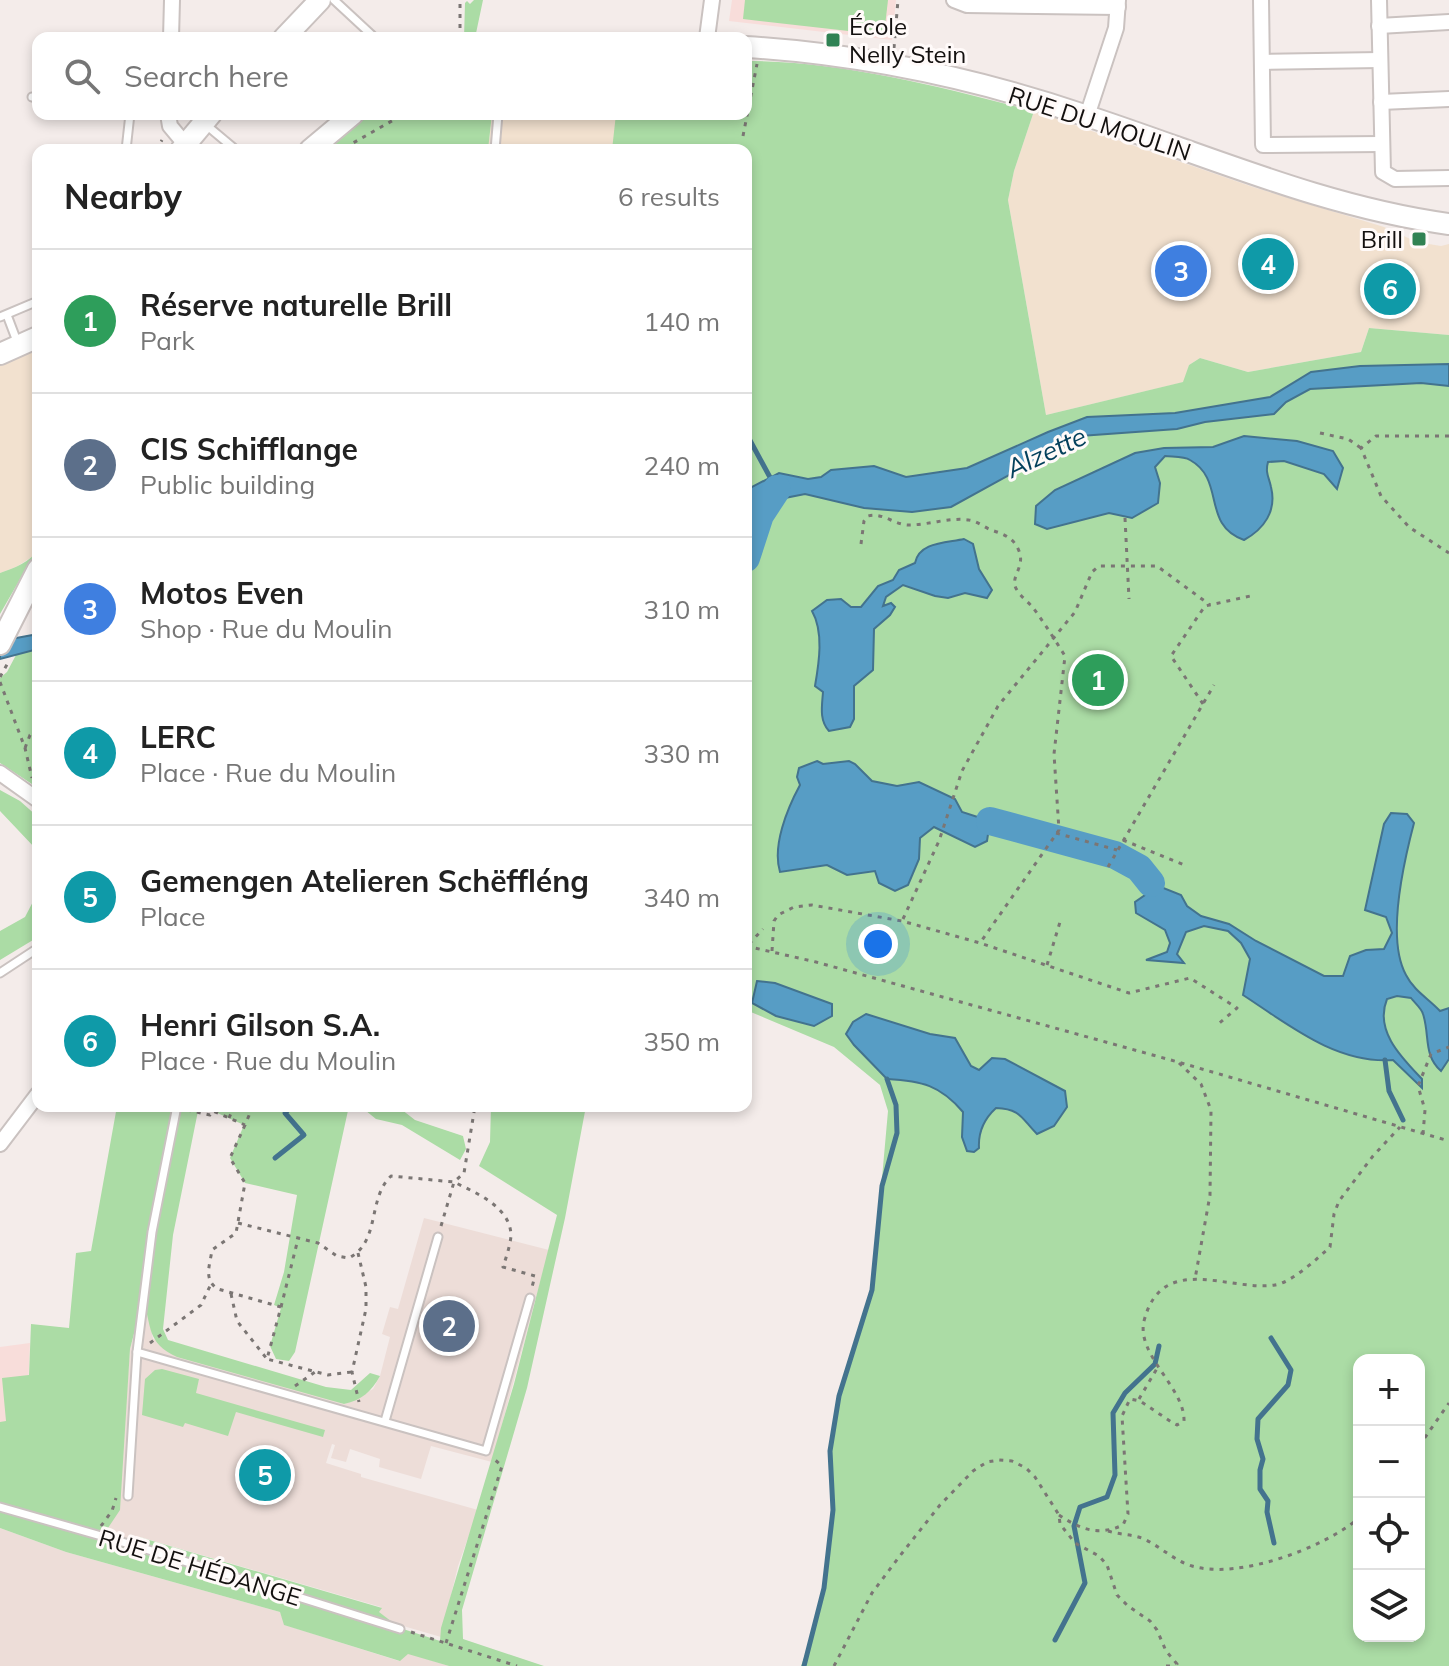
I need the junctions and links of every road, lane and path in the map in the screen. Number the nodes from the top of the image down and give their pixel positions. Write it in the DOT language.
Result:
graph roads {
  1 [pos="172,0"];
  2 [pos="320,0"];
  3 [pos="334,0"];
  4 [pos="460,0"];
  5 [pos="712,0"];
  6 [pos="898,0"];
  7 [pos="954,0"];
  8 [pos="1261,0"];
  9 [pos="1379,0"];
  10 [pos="1118,4"];
  11 [pos="1449,22"];
  12 [pos="1379,26"];
  13 [pos="171,32"];
  14 [pos="290,32"];
  15 [pos="369,32"];
  16 [pos="460,32"];
  17 [pos="708,32"];
  18 [pos="752,48"];
  19 [pos="1380,60"];
  20 [pos="1262,62"];
  21 [pos="892,64"];
  22 [pos="1449,99"];
  23 [pos="1381,102"];
  24 [pos="1087,116"];
  25 [pos="129,120"];
  26 [pos="168,120"];
  27 [pos="205,120"];
  28 [pos="209,120"];
  29 [pos="346,120"];
  30 [pos="393,120"];
  31 [pos="498,120"];
  32 [pos="745,120"];
  33 [pos="743,136"];
  34 [pos="127,144"];
  35 [pos="181,144"];
  36 [pos="185,144"];
  37 [pos="231,144"];
  38 [pos="317,144"];
  39 [pos="352,144"];
  40 [pos="496,144"];
  41 [pos="1381,144"];
  42 [pos="1449,178"];
  43 [pos="1449,224"];
  44 [pos="32,304"];
  45 [pos="3,316"];
  46 [pos="19,346"];
  47 [pos="1320,433"];
  48 [pos="1449,436"];
  49 [pos="1361,448"];
  50 [pos="1125,518"];
  51 [pos="861,544"];
  52 [pos="1449,553"];
  53 [pos="1129,566"];
  54 [pos="32,581"];
  55 [pos="1255,595"];
  56 [pos="32,599"];
  57 [pos="1129,599"];
  58 [pos="1210,605"];
  59 [pos="4,638"];
  60 [pos="1053,638"];
  61 [pos="1,677"];
  62 [pos="1214,685"];
  63 [pos="1203,704"];
  64 [pos="32,734"];
  65 [pos="25,748"];
  66 [pos="0,773"];
  67 [pos="32,780"];
  68 [pos="32,795"];
  69 [pos="1056,833"];
  70 [pos="1123,840"];
  71 [pos="1117,850"];
  72 [pos="1187,866"];
  73 [pos="1108,867"];
  74 [pos="902,921"];
  75 [pos="1060,922"];
  76 [pos="763,929"];
  77 [pos="752,940"];
  78 [pos="980,943"];
  79 [pos="752,947"];
  80 [pos="772,951"];
  81 [pos="32,952"];
  82 [pos="1047,965"];
  83 [pos="0,973"];
  84 [pos="1216,1026"];
  85 [pos="1449,1047"];
  86 [pos="1178,1062"];
  87 [pos="32,1102"];
  88 [pos="175,1112"];
  89 [pos="219,1112"];
  90 [pos="232,1112"];
  91 [pos="249,1112"];
  92 [pos="474,1112"];
  93 [pos="229,1118"];
  94 [pos="245,1125"];
  95 [pos="1400,1127"];
  96 [pos="1423,1134"];
  97 [pos="1449,1141"];
  98 [pos="0,1144"];
  99 [pos="454,1182"];
  100 [pos="238,1223"];
  101 [pos="438,1237"];
  102 [pos="298,1239"];
  103 [pos="358,1253"];
  104 [pos="1195,1279"];
  105 [pos="211,1284"];
  106 [pos="230,1292"];
  107 [pos="530,1298"];
  108 [pos="281,1307"];
  109 [pos="137,1352"];
  110 [pos="267,1359"];
  111 [pos="1159,1365"];
  112 [pos="315,1372"];
  113 [pos="352,1372"];
  114 [pos="286,1393"];
  115 [pos="1138,1401"];
  116 [pos="1449,1403"];
  117 [pos="359,1414"];
  118 [pos="385,1421"];
  119 [pos="1425,1437"];
  120 [pos="486,1451"];
  121 [pos="128,1496"];
  122 [pos="0,1507"];
  123 [pos="1059,1515"];
  124 [pos="1353,1522"];
  125 [pos="1108,1531"];
  126 [pos="400,1629"];
  127 [pos="419,1634"];
  128 [pos="446,1643"];
  129 [pos="517,1666"];
  130 [pos="834,1666"];
  131 [pos="1166,1666"];
  132 [pos="1173,1666"];
  1 -- 13 [label="street"];
  2 -- 14 [label="main road"];
  3 -- 15 [label="lane"];
  4 -- 16 [label="path"];
  5 -- 17 [label="street"];
  6 -- 21 [label="path"];
  7 -- 10 [label="street"];
  8 -- 20 [label="street"];
  9 -- 12 [label="street"];
  10 -- 24 [label="street"];
  11 -- 12 [label="street"];
  12 -- 19 [label="street"];
  18 -- 21 [label="main road, RUE DU MOULIN"];
  19 -- 20 [label="street"];
  19 -- 23 [label="street"];
  20 -- 41 [label="street"];
  21 -- 24 [label="main road, RUE DU MOULIN"];
  22 -- 23 [label="street"];
  23 -- 41 [label="street"];
  24 -- 43 [label="main road, RUE DU MOULIN"];
  25 -- 34 [label="lane"];
  26 -- 35 [label="street"];
  27 -- 36 [label="main road"];
  28 -- 37 [label="lane"];
  29 -- 38 [label="main road"];
  30 -- 39 [label="path"];
  31 -- 40 [label="lane"];
  32 -- 33 [label="path"];
  41 -- 42 [label="street"];
  44 -- 45 [label="lane"];
  45 -- 46 [label="lane"];
  47 -- 49 [label="path"];
  48 -- 49 [label="path"];
  49 -- 52 [label="path"];
  50 -- 53 [label="path"];
  51 -- 60 [label="path"];
  53 -- 57 [label="path"];
  53 -- 58 [label="path"];
  53 -- 60 [label="path"];
  54 -- 59 [label="main road"];
  55 -- 58 [label="path"];
  56 -- 59 [label="main road"];
  58 -- 63 [label="path"];
  60 -- 69 [label="path"];
  60 -- 74 [label="path"];
  61 -- 65 [label="path"];
  62 -- 63 [label="path"];
  63 -- 70 [label="path"];
  64 -- 65 [label="path"];
  65 -- 67 [label="path"];
  66 -- 68 [label="street"];
  69 -- 71 [label="path"];
  69 -- 78 [label="path"];
  70 -- 71 [label="path"];
  70 -- 72 [label="path"];
  71 -- 73 [label="path"];
  74 -- 78 [label="path"];
  74 -- 80 [label="path"];
  75 -- 82 [label="path"];
  76 -- 77 [label="path"];
  78 -- 82 [label="path"];
  79 -- 80 [label="path"];
  80 -- 86 [label="path"];
  81 -- 83 [label="lane"];
  82 -- 84 [label="path"];
  85 -- 96 [label="path"];
  86 -- 95 [label="path"];
  86 -- 104 [label="path"];
  87 -- 98 [label="street"];
  88 -- 109 [label="lane"];
  89 -- 93 [label="path"];
  90 -- 93 [label="path"];
  91 -- 94 [label="path"];
  92 -- 99 [label="path"];
  93 -- 94 [label="path"];
  94 -- 100 [label="path"];
  95 -- 96 [label="path"];
  95 -- 104 [label="path"];
  96 -- 97 [label="path"];
  99 -- 101 [label="path"];
  99 -- 103 [label="path"];
  99 -- 107 [label="path"];
  100 -- 102 [label="path"];
  100 -- 105 [label="path"];
  101 -- 118 [label="lane"];
  102 -- 103 [label="path"];
  102 -- 108 [label="path"];
  103 -- 113 [label="path"];
  104 -- 111 [label="path"];
  105 -- 106 [label="path"];
  105 -- 109 [label="path"];
  106 -- 108 [label="path"];
  106 -- 110 [label="path"];
  107 -- 120 [label="lane"];
  108 -- 110 [label="path"];
  109 -- 114 [label="lane"];
  109 -- 121 [label="lane"];
  110 -- 112 [label="path"];
  111 -- 115 [label="path"];
  111 -- 115 [label="path"];
  112 -- 113 [label="path"];
  112 -- 114 [label="path"];
  113 -- 117 [label="path"];
  114 -- 117 [label="lane"];
  115 -- 125 [label="path"];
  116 -- 119 [label="path"];
  117 -- 118 [label="lane"];
  118 -- 120 [label="lane"];
  120 -- 128 [label="path"];
  122 -- 126 [label="lane, RUE DE HÉDANGE"];
  123 -- 125 [label="path"];
  123 -- 130 [label="path"];
  123 -- 132 [label="path"];
  124 -- 125 [label="path"];
  127 -- 128 [label="path"];
  128 -- 129 [label="path"];
  131 -- 132 [label="path"];
}
